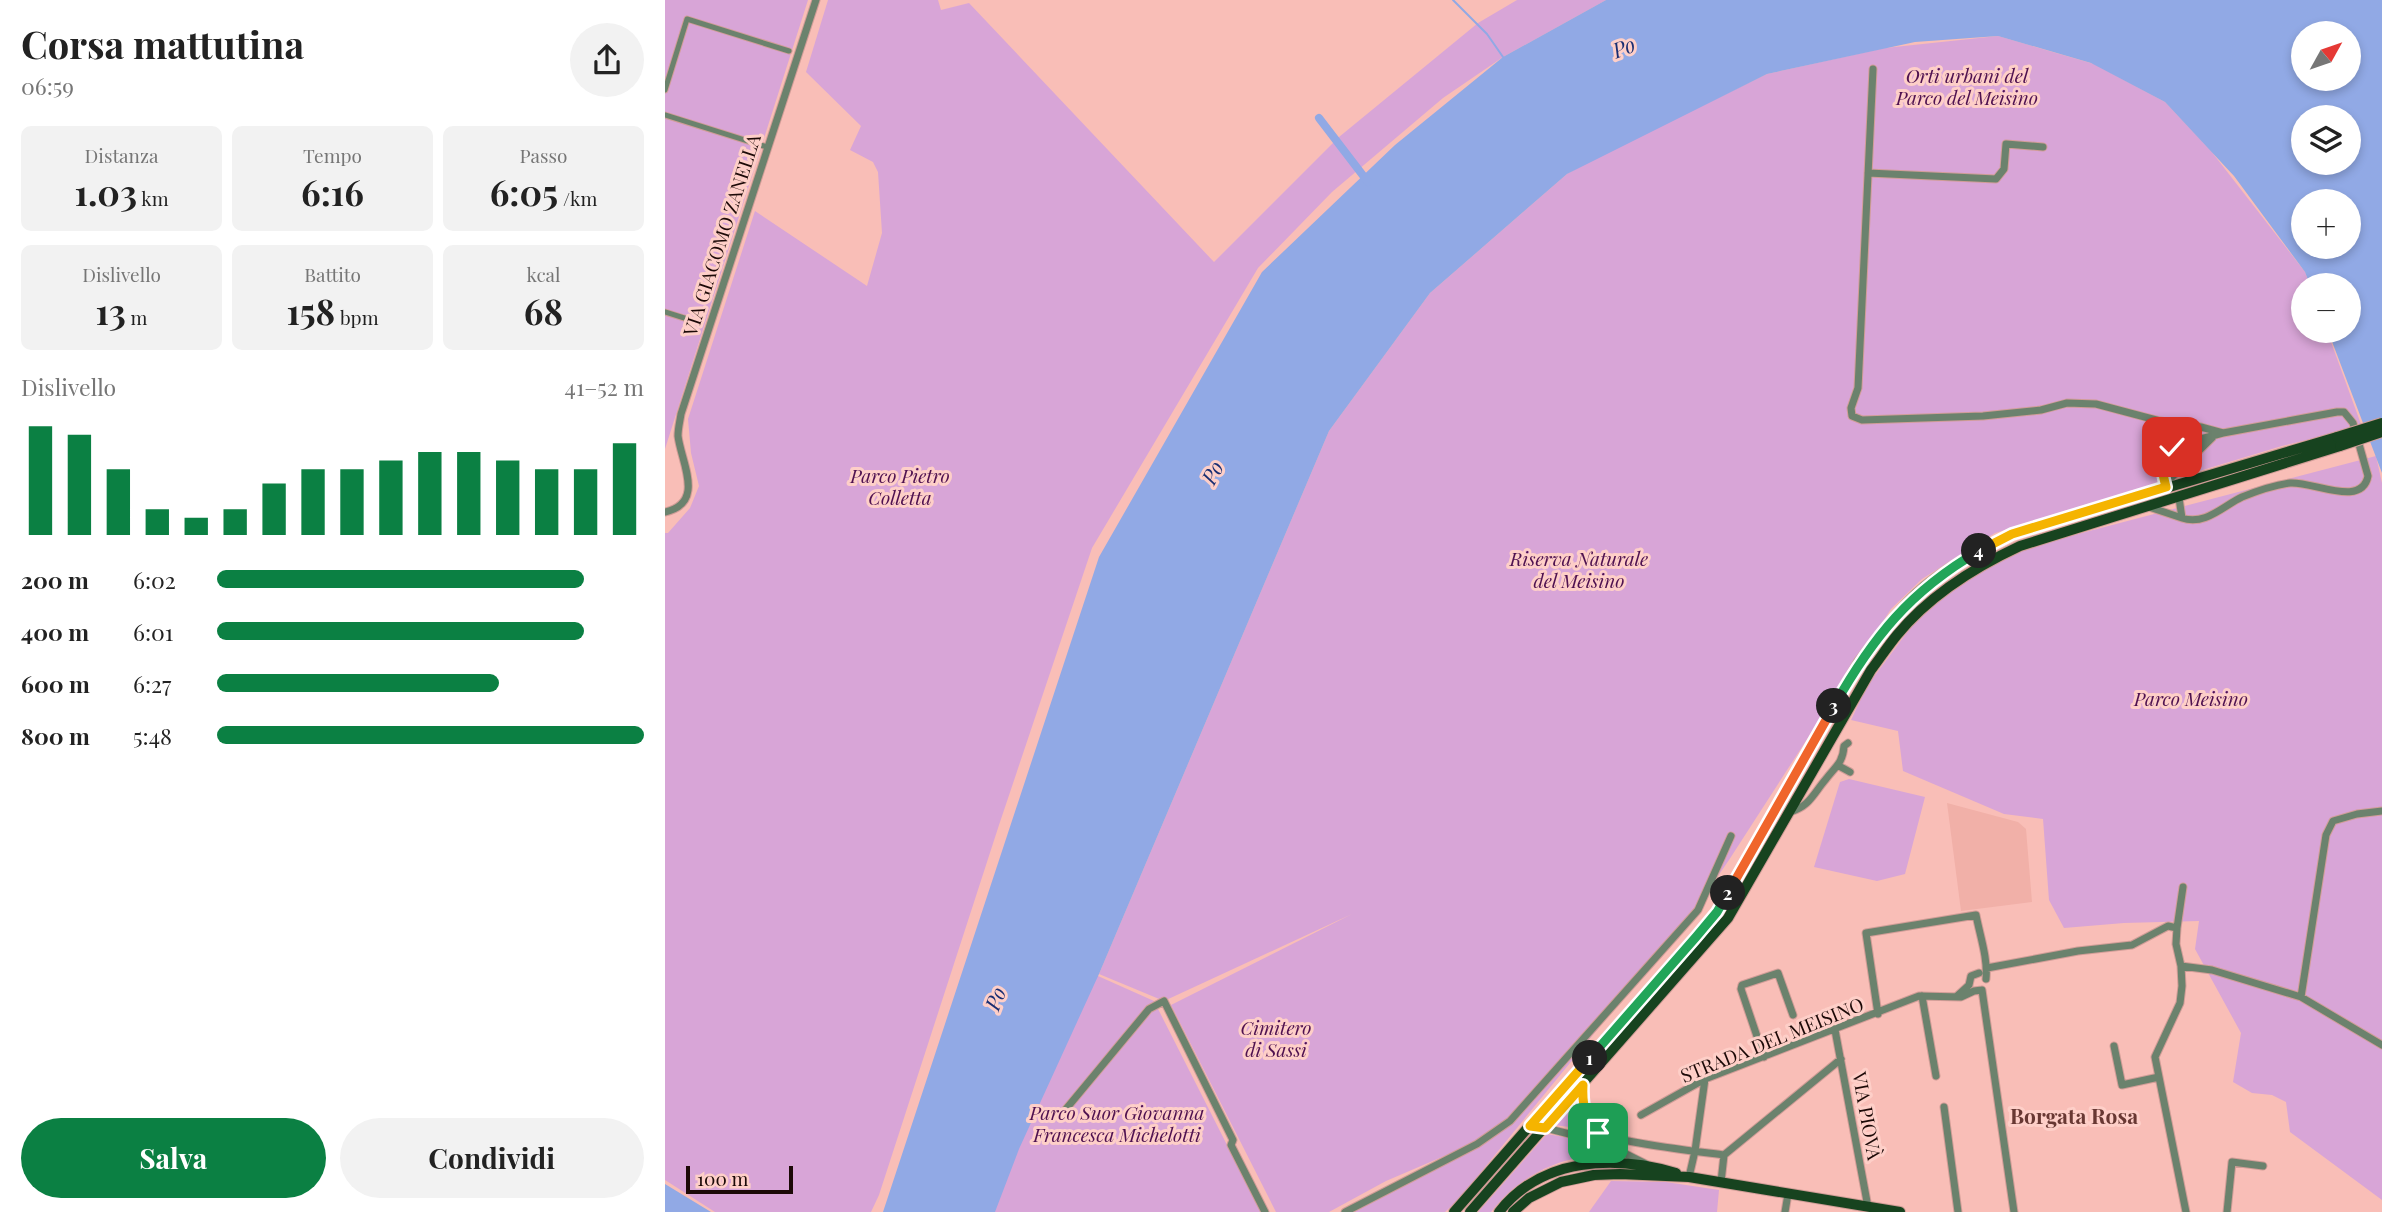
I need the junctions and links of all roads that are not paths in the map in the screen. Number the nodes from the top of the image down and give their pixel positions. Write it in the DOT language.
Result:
graph roads {
  1 [pos="816,0"];
  2 [pos="789,51"];
  3 [pos="1873,69"];
  4 [pos="665,90"];
  5 [pos="665,116"];
  6 [pos="767,147"];
  7 [pos="2043,147"];
  8 [pos="1868,173"];
  9 [pos="665,312"];
  10 [pos="700,323"];
  11 [pos="2382,423"];
  12 [pos="2382,432"];
  13 [pos="2219,434"];
  14 [pos="2338,442"];
  15 [pos="2166,487"];
  16 [pos="2179,498"];
  17 [pos="2149,507"];
  18 [pos="665,512"];
  19 [pos="2182,518"];
  20 [pos="1848,743"];
  21 [pos="1839,766"];
  22 [pos="1850,772"];
  23 [pos="2382,811"];
  24 [pos="1790,812"];
  25 [pos="1731,836"];
  26 [pos="2183,887"];
  27 [pos="2177,928"];
  28 [pos="1983,954"];
  29 [pos="2181,966"];
  30 [pos="1987,968"];
  31 [pos="1979,973"];
  32 [pos="1986,979"];
  33 [pos="1975,989"];
  34 [pos="1922,996"];
  35 [pos="2301,997"];
  36 [pos="1878,1014"];
  37 [pos="1793,1016"];
  38 [pos="1835,1030"];
  39 [pos="2382,1045"];
  40 [pos="2114,1046"];
  41 [pos="1764,1057"];
  42 [pos="1841,1059"];
  43 [pos="1936,1076"];
  44 [pos="2159,1077"];
  45 [pos="1705,1079"];
  46 [pos="1583,1085"];
  47 [pos="1944,1107"];
  48 [pos="1066,1109"];
  49 [pos="1641,1115"];
  50 [pos="1530,1126"];
  51 [pos="1545,1128"];
  52 [pos="1598,1133"];
  53 [pos="1616,1139"];
  54 [pos="1604,1143"];
  55 [pos="1695,1151"];
  56 [pos="1724,1155"];
  57 [pos="1646,1164"];
  58 [pos="2263,1166"];
  59 [pos="1689,1177"];
  60 [pos="1721,1182"];
  61 [pos="1788,1194"];
  62 [pos="1868,1207"];
  63 [pos="1265,1212"];
  64 [pos="1345,1212"];
  65 [pos="1454,1212"];
  66 [pos="1470,1212"];
  67 [pos="1499,1212"];
  68 [pos="1513,1212"];
  69 [pos="1785,1212"];
  70 [pos="1900,1212"];
  71 [pos="1958,1212"];
  72 [pos="2014,1212"];
  73 [pos="2186,1212"];
  74 [pos="2227,1212"];
  1 -- 6 [label="street, VIA GIACOMO ZANELLA"];
  2 -- 4 [label="street"];
  3 -- 8 [label="street"];
  5 -- 6 [label="street"];
  6 -- 18 [label="street, VIA GIACOMO ZANELLA"];
  7 -- 8 [label="street"];
  8 -- 13 [label="street"];
  9 -- 10 [label="street"];
  11 -- 14 [label="main road, bridge"];
  12 -- 14 [label="main road, bridge"];
  13 -- 15 [label="street"];
  13 -- 15 [label="street"];
  13 -- 19 [label="street"];
  14 -- 15 [label="main road"];
  14 -- 16 [label="main road"];
  15 -- 50 [label="main road"];
  16 -- 17 [label="main road"];
  16 -- 19 [label="street"];
  17 -- 19 [label="street"];
  17 -- 24 [label="main road"];
  20 -- 21 [label="street"];
  21 -- 22 [label="street"];
  21 -- 24 [label="street"];
  23 -- 35 [label="street"];
  24 -- 46 [label="main road"];
  25 -- 64 [label="street"];
  26 -- 27 [label="street"];
  27 -- 29 [label="street"];
  27 -- 30 [label="street"];
  28 -- 30 [label="street, STRADA DEL MEISINO"];
  28 -- 31 [label="street, STRADA DEL MEISINO"];
  28 -- 36 [label="street, STRADA DEL MEISINO"];
  29 -- 35 [label="street"];
  29 -- 44 [label="street"];
  30 -- 32 [label="street, STRADA DEL MEISINO"];
  31 -- 32 [label="street"];
  31 -- 33 [label="street"];
  32 -- 33 [label="street, STRADA DEL MEISINO"];
  33 -- 34 [label="street, STRADA DEL MEISINO"];
  33 -- 72 [label="street"];
  34 -- 36 [label="street, STRADA DEL MEISINO"];
  34 -- 43 [label="street"];
  35 -- 39 [label="street"];
  36 -- 38 [label="street, STRADA DEL MEISINO"];
  37 -- 41 [label="street"];
  38 -- 41 [label="street, STRADA DEL MEISINO"];
  38 -- 42 [label="street, VIA PIOVÀ"];
  40 -- 44 [label="street"];
  41 -- 45 [label="street, STRADA DEL MEISINO"];
  42 -- 56 [label="street"];
  42 -- 62 [label="street, VIA PIOVÀ"];
  44 -- 73 [label="street"];
  45 -- 49 [label="street, STRADA DEL MEISINO"];
  45 -- 55 [label="street"];
  46 -- 51 [label="main road"];
  46 -- 52 [label="street"];
  47 -- 71 [label="street"];
  48 -- 63 [label="street"];
  50 -- 51 [label="street"];
  50 -- 65 [label="main road"];
  51 -- 54 [label="street"];
  51 -- 66 [label="main road"];
  52 -- 53 [label="street"];
  52 -- 54 [label="street"];
  53 -- 54 [label="street"];
  53 -- 55 [label="street"];
  54 -- 57 [label="street"];
  55 -- 56 [label="street"];
  55 -- 59 [label="street"];
  56 -- 60 [label="street"];
  57 -- 59 [label="main road"];
  57 -- 67 [label="main road"];
  58 -- 74 [label="street"];
  59 -- 60 [label="main road"];
  59 -- 68 [label="main road"];
  60 -- 61 [label="main road"];
  61 -- 62 [label="main road"];
  61 -- 69 [label="street"];
  62 -- 70 [label="main road"];
}
